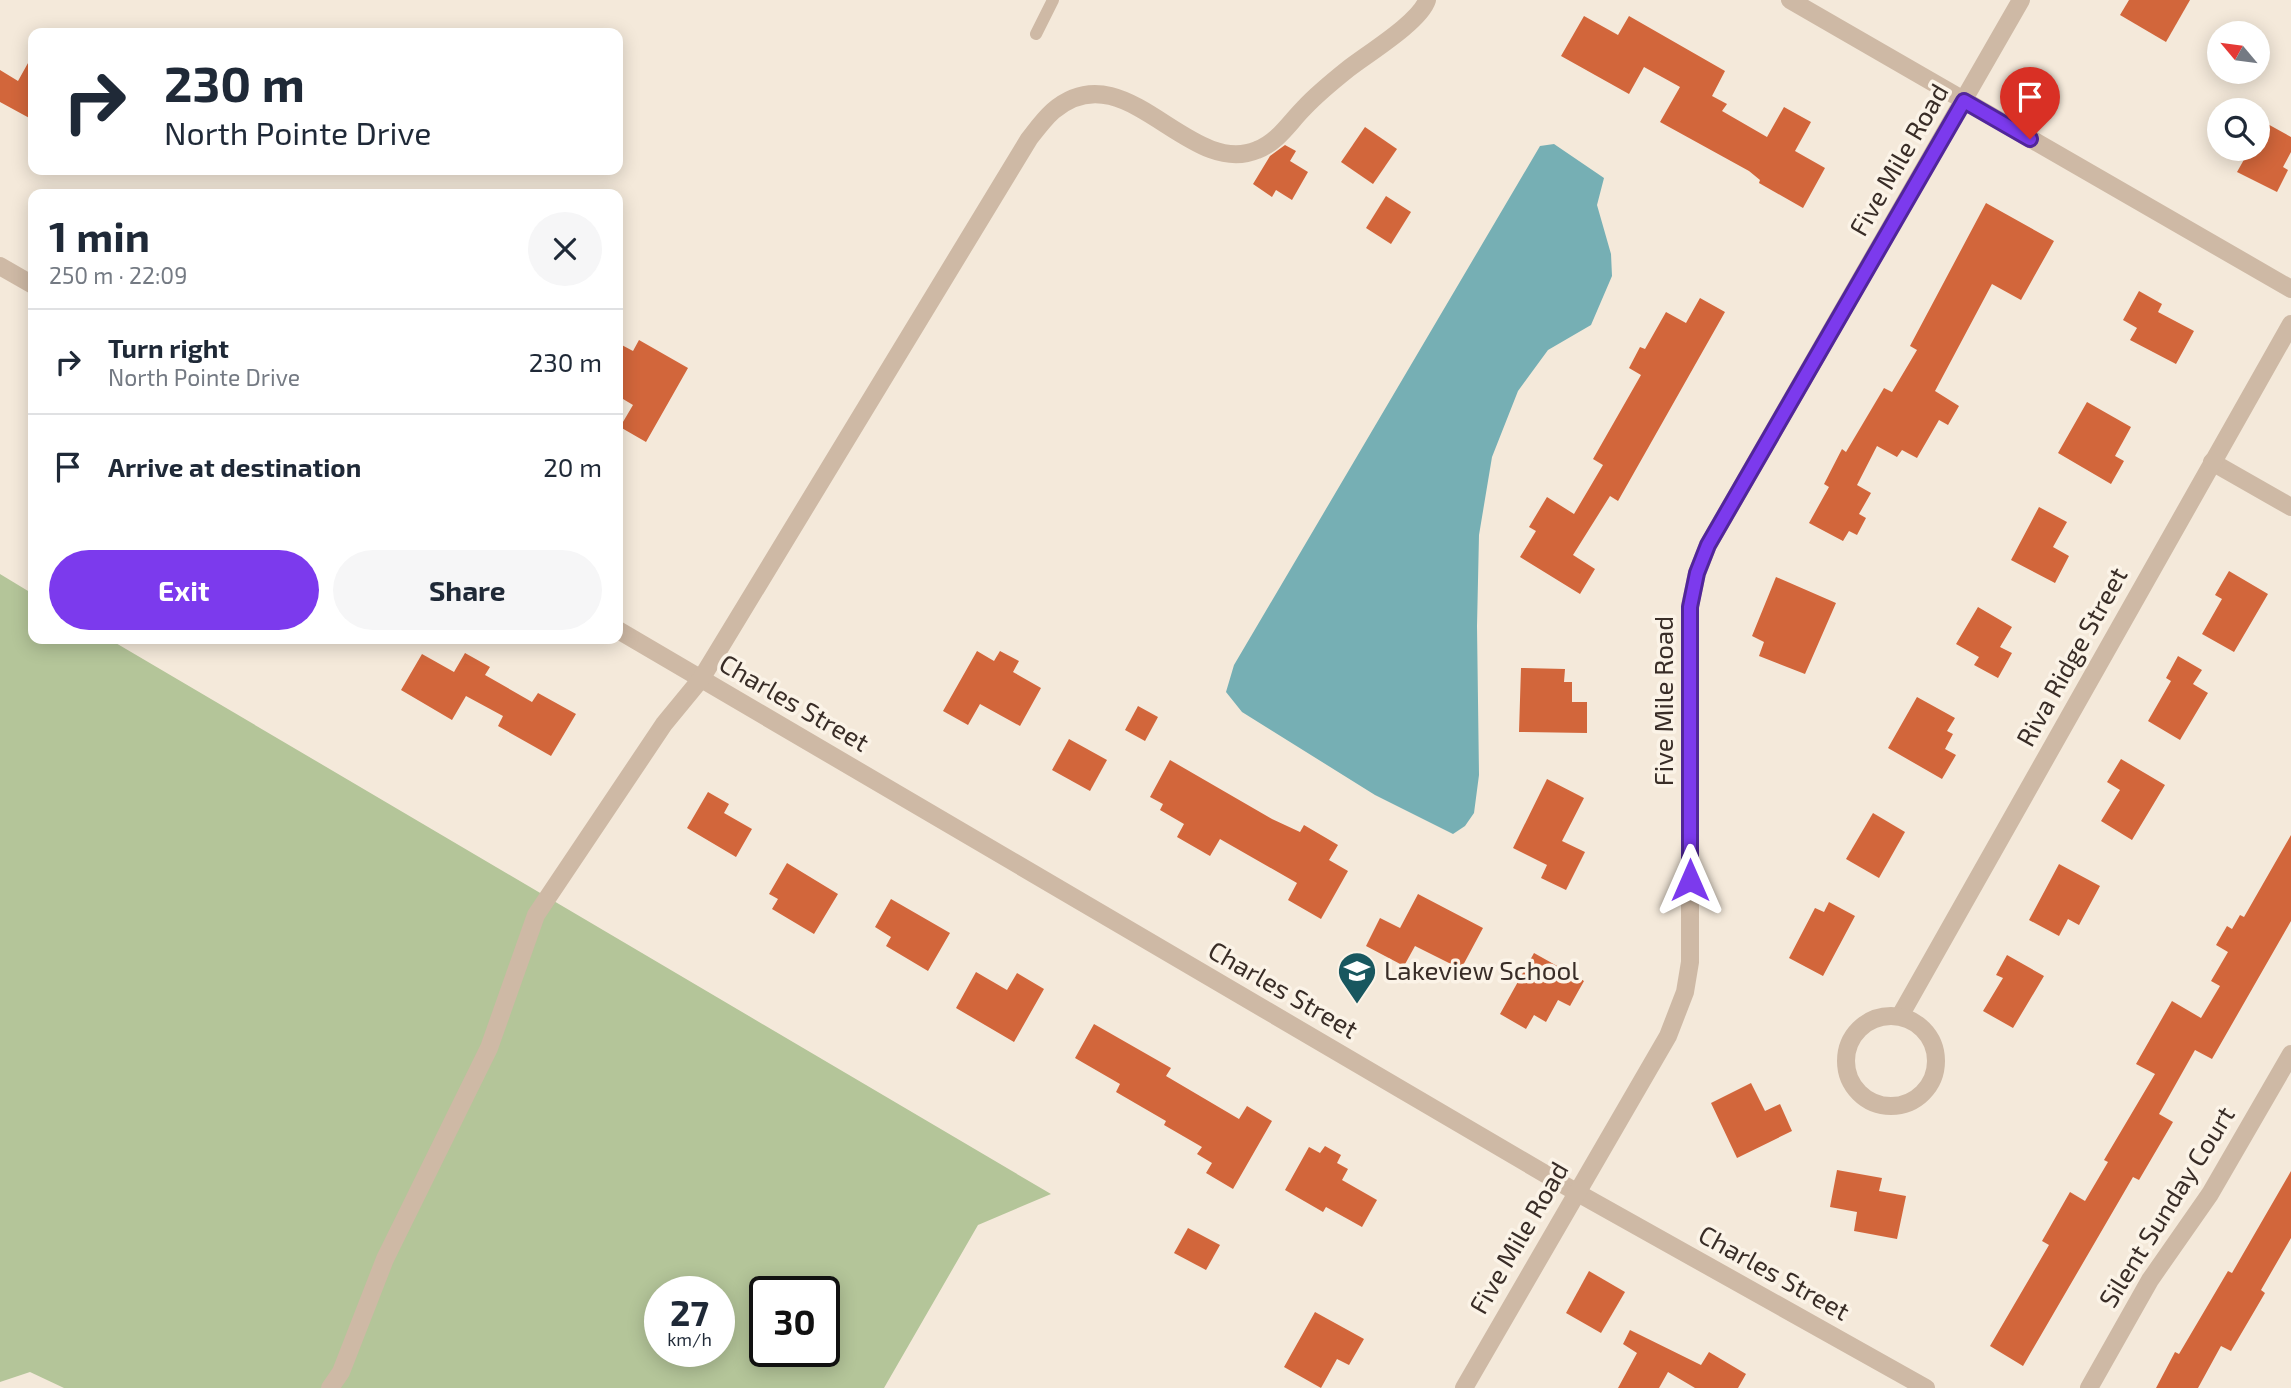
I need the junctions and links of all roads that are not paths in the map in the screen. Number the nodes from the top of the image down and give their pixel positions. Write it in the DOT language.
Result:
graph roads {
  1 [pos="1053,0"];
  2 [pos="1427,0"];
  3 [pos="1790,0"];
  4 [pos="2021,0"];
  5 [pos="1036,34"];
  6 [pos="1964,101"];
  7 [pos="0,266"];
  8 [pos="28,282"];
  9 [pos="2291,289"];
  10 [pos="2291,324"];
  11 [pos="2212,462"];
  12 [pos="2291,507"];
  13 [pos="623,633"];
  14 [pos="701,679"];
  15 [pos="1899,1016"];
  16 [pos="2291,1054"];
  17 [pos="1576,1192"];
  18 [pos="330,1388"];
  19 [pos="1464,1388"];
  20 [pos="1926,1388"];
  21 [pos="2089,1388"];
  1 -- 5 [label="lane"];
  2 -- 14 [label="street"];
  3 -- 6 [label="street"];
  4 -- 6 [label="street, Five Mile Road"];
  6 -- 9 [label="street"];
  6 -- 17 [label="street, Five Mile Road"];
  7 -- 8 [label="street"];
  10 -- 11 [label="street, Riva Ridge Street"];
  11 -- 12 [label="street"];
  11 -- 15 [label="street, Riva Ridge Street"];
  13 -- 14 [label="street, Charles Street"];
  14 -- 17 [label="street, Charles Street"];
  14 -- 18 [label="street"];
  15 -- 15 [label="street"];
  16 -- 21 [label="street, Silent Sunday Court"];
  17 -- 19 [label="street, Five Mile Road"];
  17 -- 20 [label="street, Charles Street"];
}
